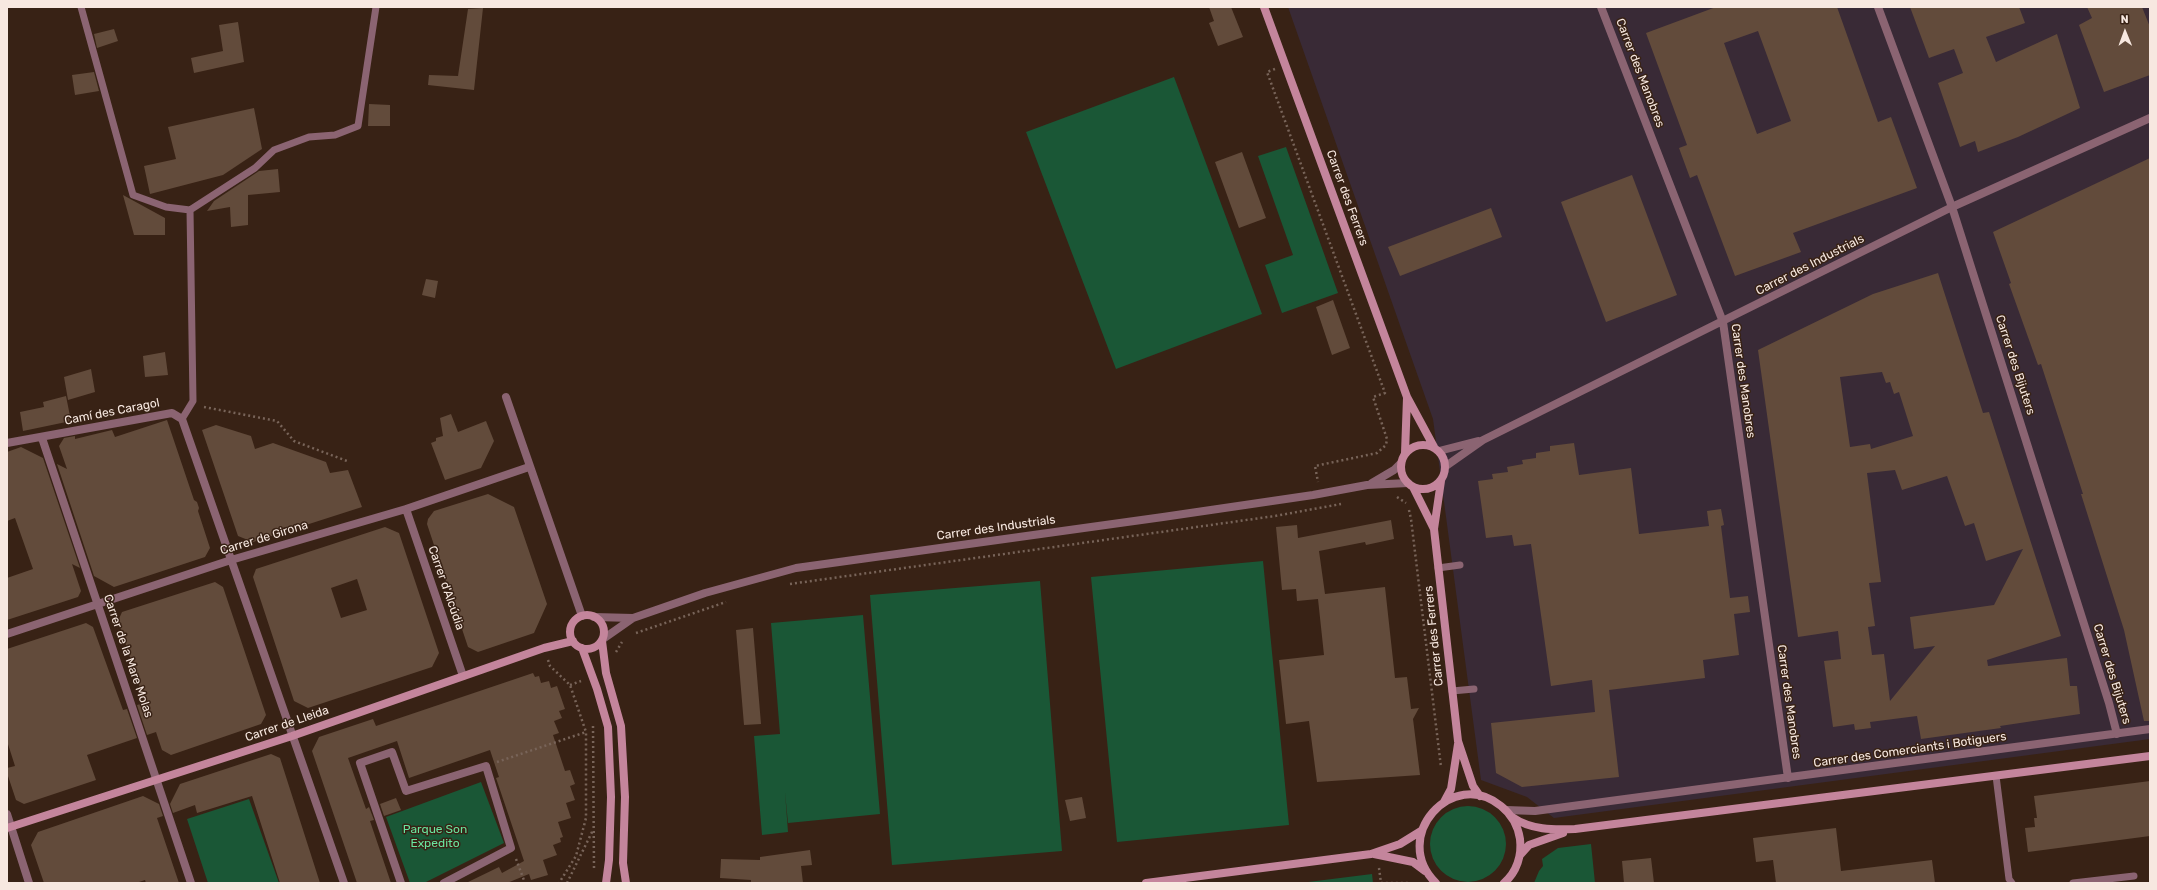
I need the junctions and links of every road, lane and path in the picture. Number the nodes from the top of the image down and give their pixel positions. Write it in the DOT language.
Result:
graph roads {
  1 [pos="81,7"];
  2 [pos="376,7"];
  3 [pos="1264,7"];
  4 [pos="1601,7"];
  5 [pos="1878,7"];
  6 [pos="1286,66"];
  7 [pos="2150,118"];
  8 [pos="1952,207"];
  9 [pos="190,210"];
  10 [pos="1723,322"];
  11 [pos="506,397"];
  12 [pos="1407,398"];
  13 [pos="182,419"];
  14 [pos="42,438"];
  15 [pos="1483,440"];
  16 [pos="7,443"];
  17 [pos="1437,449"];
  18 [pos="1406,453"];
  19 [pos="347,461"];
  20 [pos="1401,463"];
  21 [pos="1446,466"];
  22 [pos="529,467"];
  23 [pos="1441,481"];
  24 [pos="1367,485"];
  25 [pos="1411,485"];
  26 [pos="1320,494"];
  27 [pos="1393,496"];
  28 [pos="1344,504"];
  29 [pos="406,508"];
  30 [pos="1323,508"];
  31 [pos="1434,529"];
  32 [pos="231,560"];
  33 [pos="1460,565"];
  34 [pos="1438,568"];
  35 [pos="783,586"];
  36 [pos="727,602"];
  37 [pos="97,605"];
  38 [pos="582,616"];
  39 [pos="594,616"];
  40 [pos="633,618"];
  41 [pos="7,634"];
  42 [pos="631,636"];
  43 [pos="627,639"];
  44 [pos="602,640"];
  45 [pos="573,641"];
  46 [pos="544,648"];
  47 [pos="582,648"];
  48 [pos="615,655"];
  49 [pos="463,676"];
  50 [pos="1474,689"];
  51 [pos="1452,691"];
  52 [pos="592,721"];
  53 [pos="2150,728"];
  54 [pos="586,732"];
  55 [pos="2117,734"];
  56 [pos="292,736"];
  57 [pos="1458,741"];
  58 [pos="2150,756"];
  59 [pos="486,766"];
  60 [pos="1442,774"];
  61 [pos="1996,776"];
  62 [pos="1788,778"];
  63 [pos="157,779"];
  64 [pos="1480,796"];
  65 [pos="1444,802"];
  66 [pos="1506,810"];
  67 [pos="7,814"];
  68 [pos="1512,817"];
  69 [pos="9,827"];
  70 [pos="593,829"];
  71 [pos="1575,829"];
  72 [pos="1421,831"];
  73 [pos="511,848"];
  74 [pos="1375,854"];
  75 [pos="1520,854"];
  76 [pos="1426,871"];
  77 [pos="594,874"];
  78 [pos="2134,876"];
  79 [pos="29,883"];
  80 [pos="191,883"];
  81 [pos="344,883"];
  82 [pos="401,883"];
  83 [pos="444,883"];
  84 [pos="525,883"];
  85 [pos="559,883"];
  86 [pos="567,883"];
  87 [pos="606,883"];
  88 [pos="626,883"];
  89 [pos="1146,883"];
  90 [pos="1410,883"];
  91 [pos="1436,883"];
  92 [pos="1504,883"];
  93 [pos="2012,883"];
  94 [pos="2073,883"];
  1 -- 9 [label="lane"];
  2 -- 9 [label="lane"];
  3 -- 6 [label="street, Carrer des Ferrers"];
  4 -- 10 [label="street, Carrer des Manobres"];
  5 -- 8 [label="street, Carrer des Bijuters"];
  6 -- 12 [label="street, Carrer des Ferrers"];
  6 -- 26 [label="path"];
  7 -- 8 [label="street, Carrer des Industrials"];
  8 -- 10 [label="street, Carrer des Industrials"];
  8 -- 55 [label="street, Carrer des Bijuters"];
  9 -- 13 [label="lane"];
  10 -- 15 [label="street, Carrer des Industrials"];
  10 -- 62 [label="street, Carrer des Manobres"];
  11 -- 22 [label="street"];
  12 -- 17 [label="street, Carrer des Ferrers"];
  12 -- 18 [label="street, Carrer des Ferrers"];
  13 -- 14 [label="street, Camí des Caragol"];
  13 -- 19 [label="path"];
  13 -- 32 [label="street"];
  14 -- 16 [label="street, Camí des Caragol"];
  14 -- 37 [label="street, Carrer de la Mare Molas"];
  15 -- 17 [label="street, Carrer des Industrials"];
  15 -- 21 [label="street, Carrer des Industrials"];
  17 -- 18 [label="street"];
  17 -- 21 [label="street"];
  18 -- 20 [label="street"];
  20 -- 24 [label="street, Carrer des Industrials"];
  20 -- 25 [label="street"];
  21 -- 23 [label="street"];
  22 -- 29 [label="street, Carrer de Girona"];
  22 -- 38 [label="street"];
  23 -- 25 [label="street"];
  23 -- 31 [label="street, Carrer des Ferrers"];
  24 -- 25 [label="street, Carrer des Industrials"];
  24 -- 26 [label="street, Carrer des Industrials"];
  25 -- 31 [label="street, Carrer des Ferrers"];
  26 -- 30 [label="path"];
  26 -- 40 [label="street, Carrer des Industrials"];
  27 -- 60 [label="path"];
  28 -- 30 [label="path"];
  29 -- 32 [label="street, Carrer de Girona"];
  29 -- 49 [label="street, Carrer d'Alcúdia"];
  30 -- 35 [label="path"];
  31 -- 34 [label="street, Carrer des Ferrers"];
  32 -- 37 [label="street, Carrer de Girona"];
  32 -- 56 [label="street"];
  33 -- 34 [label="lane"];
  34 -- 51 [label="street, Carrer des Ferrers"];
  36 -- 42 [label="path"];
  37 -- 41 [label="street, Carrer de Girona"];
  37 -- 63 [label="street, Carrer de la Mare Molas"];
  38 -- 39 [label="street"];
  38 -- 45 [label="street"];
  39 -- 40 [label="street, Carrer des Industrials"];
  39 -- 44 [label="street"];
  40 -- 44 [label="street, Carrer des Industrials"];
  43 -- 48 [label="path"];
  44 -- 47 [label="street"];
  44 -- 88 [label="street"];
  45 -- 46 [label="street, Carrer de Lleida"];
  45 -- 47 [label="street"];
  46 -- 49 [label="street, Carrer de Lleida"];
  46 -- 54 [label="path"];
  47 -- 87 [label="street"];
  49 -- 56 [label="street, Carrer de Lleida"];
  50 -- 51 [label="lane"];
  51 -- 57 [label="street, Carrer des Ferrers"];
  52 -- 70 [label="path"];
  53 -- 55 [label="street, Carrer des Comerciants i Botiguers"];
  54 -- 59 [label="path"];
  54 -- 85 [label="path"];
  55 -- 62 [label="street, Carrer des Comerciants i Botiguers"];
  56 -- 63 [label="street, Carrer de Lleida"];
  56 -- 81 [label="street"];
  57 -- 64 [label="street, Carrer des Ferrers"];
  57 -- 65 [label="street, Carrer des Ferrers"];
  58 -- 61 [label="street"];
  59 -- 73 [label="street"];
  59 -- 82 [label="street"];
  61 -- 71 [label="street"];
  61 -- 93 [label="lane"];
  62 -- 66 [label="street, Carrer des Comerciants i Botiguers"];
  63 -- 69 [label="street, Carrer de Lleida"];
  63 -- 80 [label="street, Carrer de la Mare Molas"];
  64 -- 65 [label="street"];
  64 -- 66 [label="street"];
  65 -- 72 [label="street"];
  66 -- 68 [label="street"];
  67 -- 69 [label="street"];
  68 -- 71 [label="street"];
  68 -- 75 [label="street"];
  69 -- 79 [label="street"];
  70 -- 77 [label="path"];
  70 -- 86 [label="path"];
  71 -- 75 [label="street"];
  72 -- 74 [label="street"];
  72 -- 76 [label="street"];
  73 -- 83 [label="street"];
  73 -- 84 [label="path"];
  74 -- 76 [label="street"];
  74 -- 89 [label="street"];
  74 -- 90 [label="path"];
  75 -- 92 [label="street"];
  76 -- 91 [label="street"];
  78 -- 94 [label="lane"];
}
